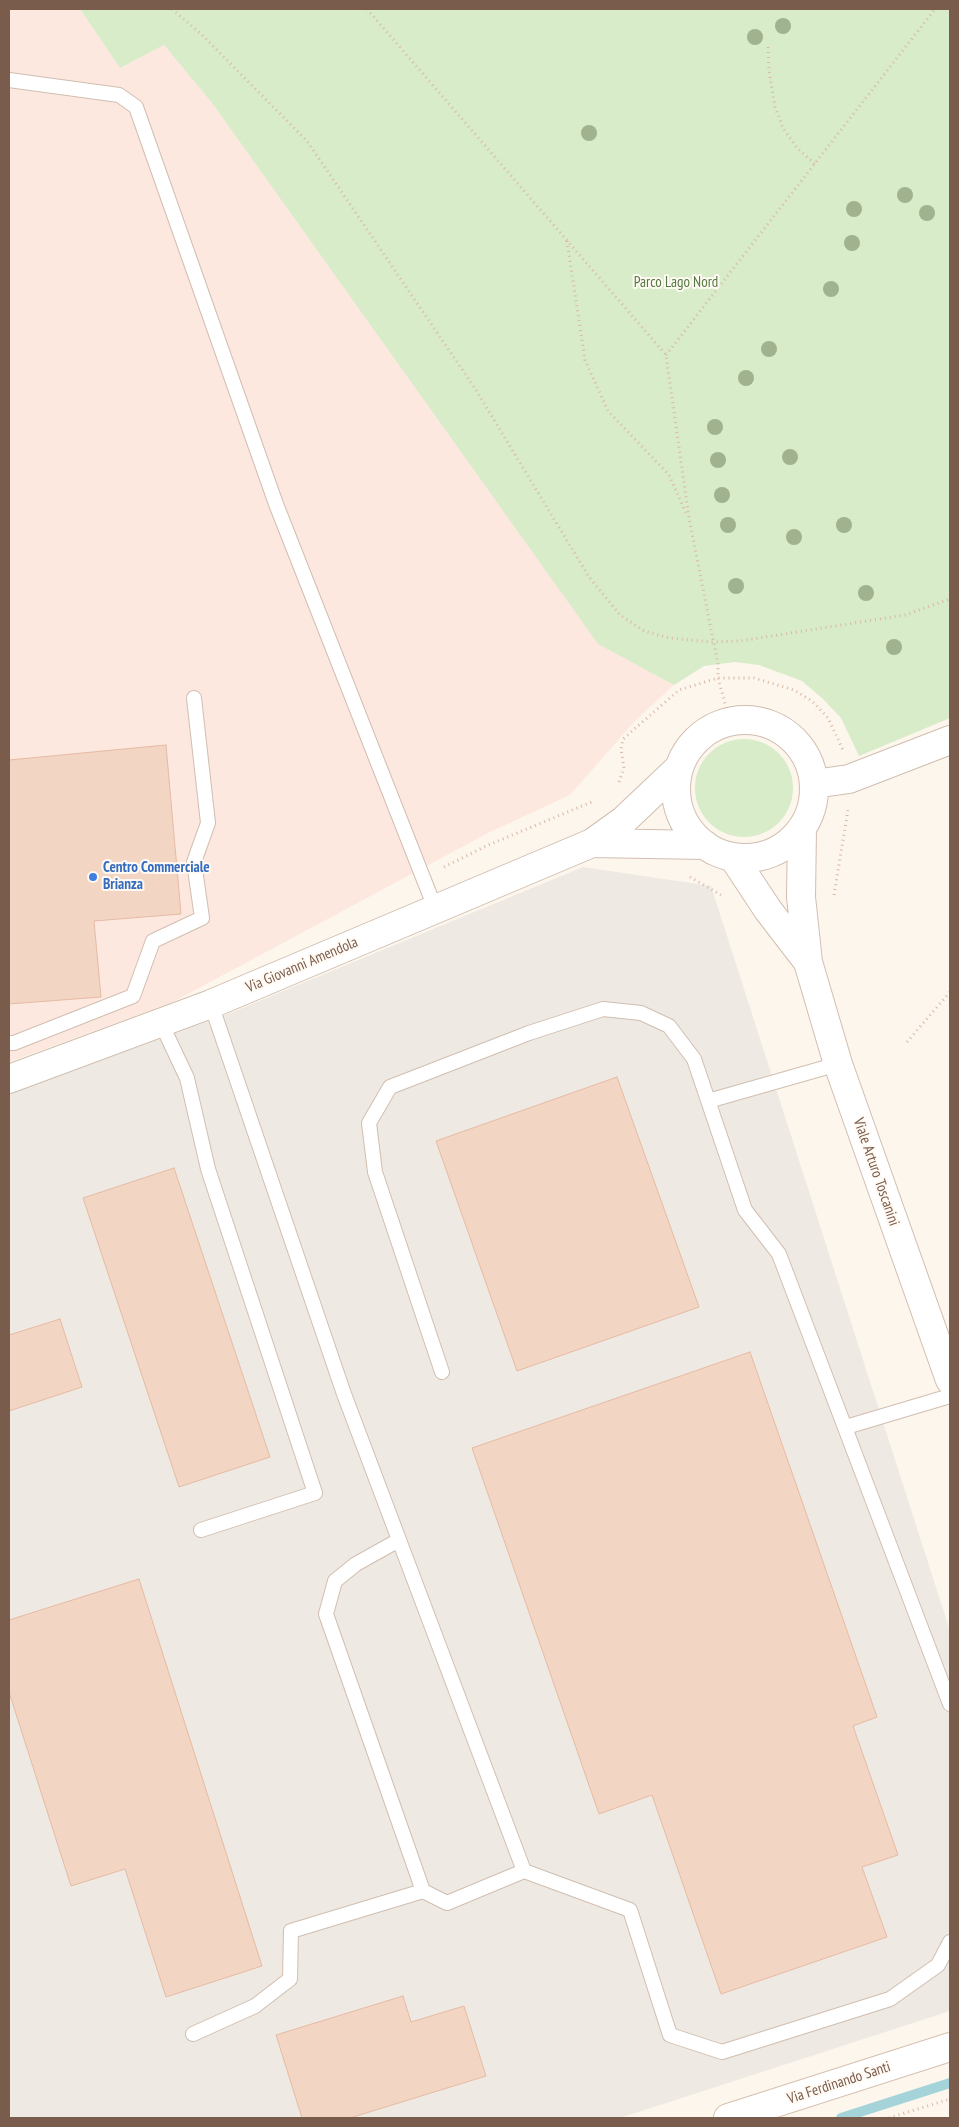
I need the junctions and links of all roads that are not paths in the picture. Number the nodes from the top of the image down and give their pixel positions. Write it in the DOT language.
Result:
graph roads {
  1 [pos="9,80"];
  2 [pos="194,698"];
  3 [pos="950,740"];
  4 [pos="679,768"];
  5 [pos="814,784"];
  6 [pos="802,829"];
  7 [pos="592,843"];
  8 [pos="705,845"];
  9 [pos="733,857"];
  10 [pos="435,908"];
  11 [pos="808,962"];
  12 [pos="211,1004"];
  13 [pos="161,1023"];
  14 [pos="9,1043"];
  15 [pos="838,1064"];
  16 [pos="9,1079"];
  17 [pos="708,1101"];
  18 [pos="442,1372"];
  19 [pos="950,1380"];
  20 [pos="950,1396"];
  21 [pos="846,1427"];
  22 [pos="201,1530"];
  23 [pos="399,1540"];
  24 [pos="946,1681"];
  25 [pos="950,1704"];
  26 [pos="524,1871"];
  27 [pos="423,1891"];
  28 [pos="950,1942"];
  29 [pos="193,2034"];
  30 [pos="950,2047"];
  31 [pos="728,2118"];
  1 -- 10 [label="lane"];
  2 -- 14 [label="lane"];
  3 -- 5 [label="street"];
  4 -- 5 [label="street"];
  4 -- 7 [label="street, Via Giovanni Amendola"];
  4 -- 8 [label="street"];
  5 -- 6 [label="street"];
  6 -- 9 [label="street"];
  6 -- 11 [label="street, Viale Arturo Toscanini"];
  7 -- 8 [label="street, Via Giovanni Amendola"];
  7 -- 10 [label="street, Via Giovanni Amendola"];
  8 -- 9 [label="street"];
  9 -- 11 [label="street, Viale Arturo Toscanini"];
  10 -- 12 [label="street, Via Giovanni Amendola"];
  11 -- 15 [label="street, Viale Arturo Toscanini"];
  12 -- 13 [label="street, Via Giovanni Amendola"];
  12 -- 23 [label="lane"];
  13 -- 16 [label="street, Via Giovanni Amendola"];
  13 -- 22 [label="lane"];
  15 -- 17 [label="lane"];
  15 -- 19 [label="street, Viale Arturo Toscanini"];
  17 -- 18 [label="lane"];
  17 -- 21 [label="lane"];
  20 -- 21 [label="lane"];
  21 -- 24 [label="lane"];
  23 -- 26 [label="lane"];
  23 -- 27 [label="lane"];
  24 -- 25 [label="lane"];
  26 -- 27 [label="lane"];
  26 -- 28 [label="lane"];
  27 -- 29 [label="lane"];
  30 -- 31 [label="street, Via Ferdinando Santi"];
}
